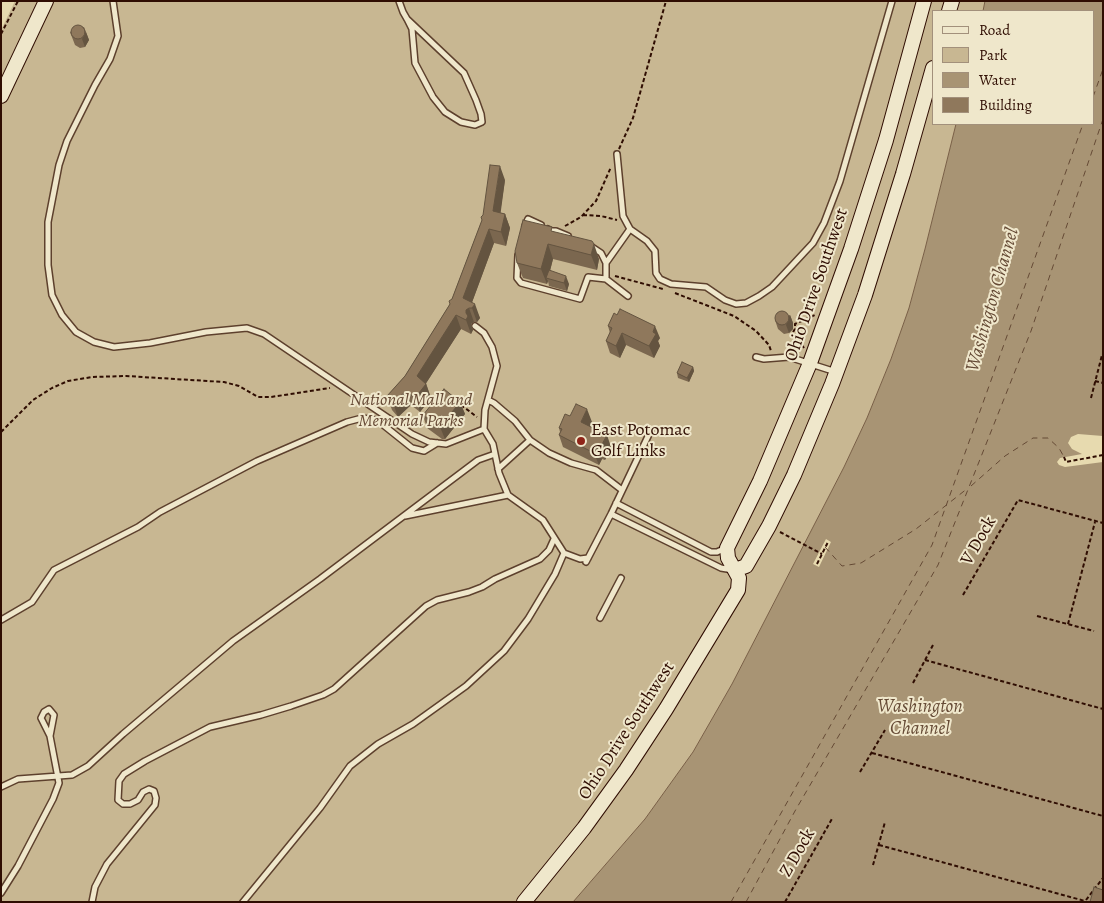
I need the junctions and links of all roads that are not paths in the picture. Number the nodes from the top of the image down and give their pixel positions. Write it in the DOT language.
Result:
graph roads {
  1 [pos="46,1"];
  2 [pos="113,1"];
  3 [pos="399,1"];
  4 [pos="892,1"];
  5 [pos="924,1"];
  6 [pos="407,19"];
  7 [pos="932,71"];
  8 [pos="1,96"];
  9 [pos="617,154"];
  10 [pos="630,229"];
  11 [pos="522,235"];
  12 [pos="574,239"];
  13 [pos="583,243"];
  14 [pos="520,244"];
  15 [pos="606,263"];
  16 [pos="606,279"];
  17 [pos="628,296"];
  18 [pos="475,326"];
  19 [pos="756,357"];
  20 [pos="808,357"];
  21 [pos="836,372"];
  22 [pos="488,400"];
  23 [pos="484,429"];
  24 [pos="651,430"];
  25 [pos="530,440"];
  26 [pos="437,443"];
  27 [pos="495,454"];
  28 [pos="498,469"];
  29 [pos="622,490"];
  30 [pos="508,495"];
  31 [pos="616,503"];
  32 [pos="611,514"];
  33 [pos="404,516"];
  34 [pos="554,539"];
  35 [pos="727,548"];
  36 [pos="564,553"];
  37 [pos="735,570"];
  38 [pos="621,578"];
  39 [pos="600,618"];
  40 [pos="1,620"];
  41 [pos="50,736"];
  42 [pos="57,777"];
  43 [pos="1,787"];
  44 [pos="1,893"];
  45 [pos="92,902"];
  46 [pos="243,902"];
  47 [pos="524,902"];
  1 -- 8 [label="street"];
  2 -- 26 [label="lane"];
  3 -- 6 [label="lane"];
  4 -- 10 [label="lane"];
  5 -- 20 [label="street, Ohio Drive Southwest"];
  6 -- 6 [label="lane"];
  7 -- 21 [label="street"];
  9 -- 10 [label="lane"];
  10 -- 15 [label="lane"];
  11 -- 12 [label="lane"];
  13 -- 15 [label="lane"];
  14 -- 16 [label="lane"];
  15 -- 16 [label="lane"];
  16 -- 17 [label="lane"];
  18 -- 22 [label="lane"];
  19 -- 20 [label="lane"];
  20 -- 21 [label="lane"];
  20 -- 35 [label="street, Ohio Drive Southwest"];
  21 -- 37 [label="street"];
  22 -- 23 [label="lane"];
  22 -- 25 [label="lane"];
  23 -- 26 [label="lane"];
  23 -- 27 [label="lane"];
  24 -- 29 [label="lane"];
  25 -- 28 [label="lane"];
  25 -- 29 [label="lane"];
  26 -- 40 [label="lane"];
  27 -- 28 [label="lane"];
  27 -- 33 [label="lane"];
  28 -- 30 [label="lane"];
  29 -- 31 [label="lane"];
  30 -- 33 [label="lane"];
  30 -- 34 [label="lane"];
  31 -- 32 [label="lane"];
  31 -- 35 [label="lane"];
  32 -- 36 [label="lane"];
  32 -- 37 [label="lane"];
  33 -- 42 [label="lane"];
  34 -- 36 [label="lane"];
  34 -- 45 [label="lane"];
  35 -- 37 [label="street, Ohio Drive Southwest"];
  36 -- 46 [label="lane"];
  37 -- 47 [label="street, Ohio Drive Southwest"];
  38 -- 39 [label="lane"];
  41 -- 42 [label="lane"];
  42 -- 43 [label="lane"];
  42 -- 44 [label="lane"];
}
